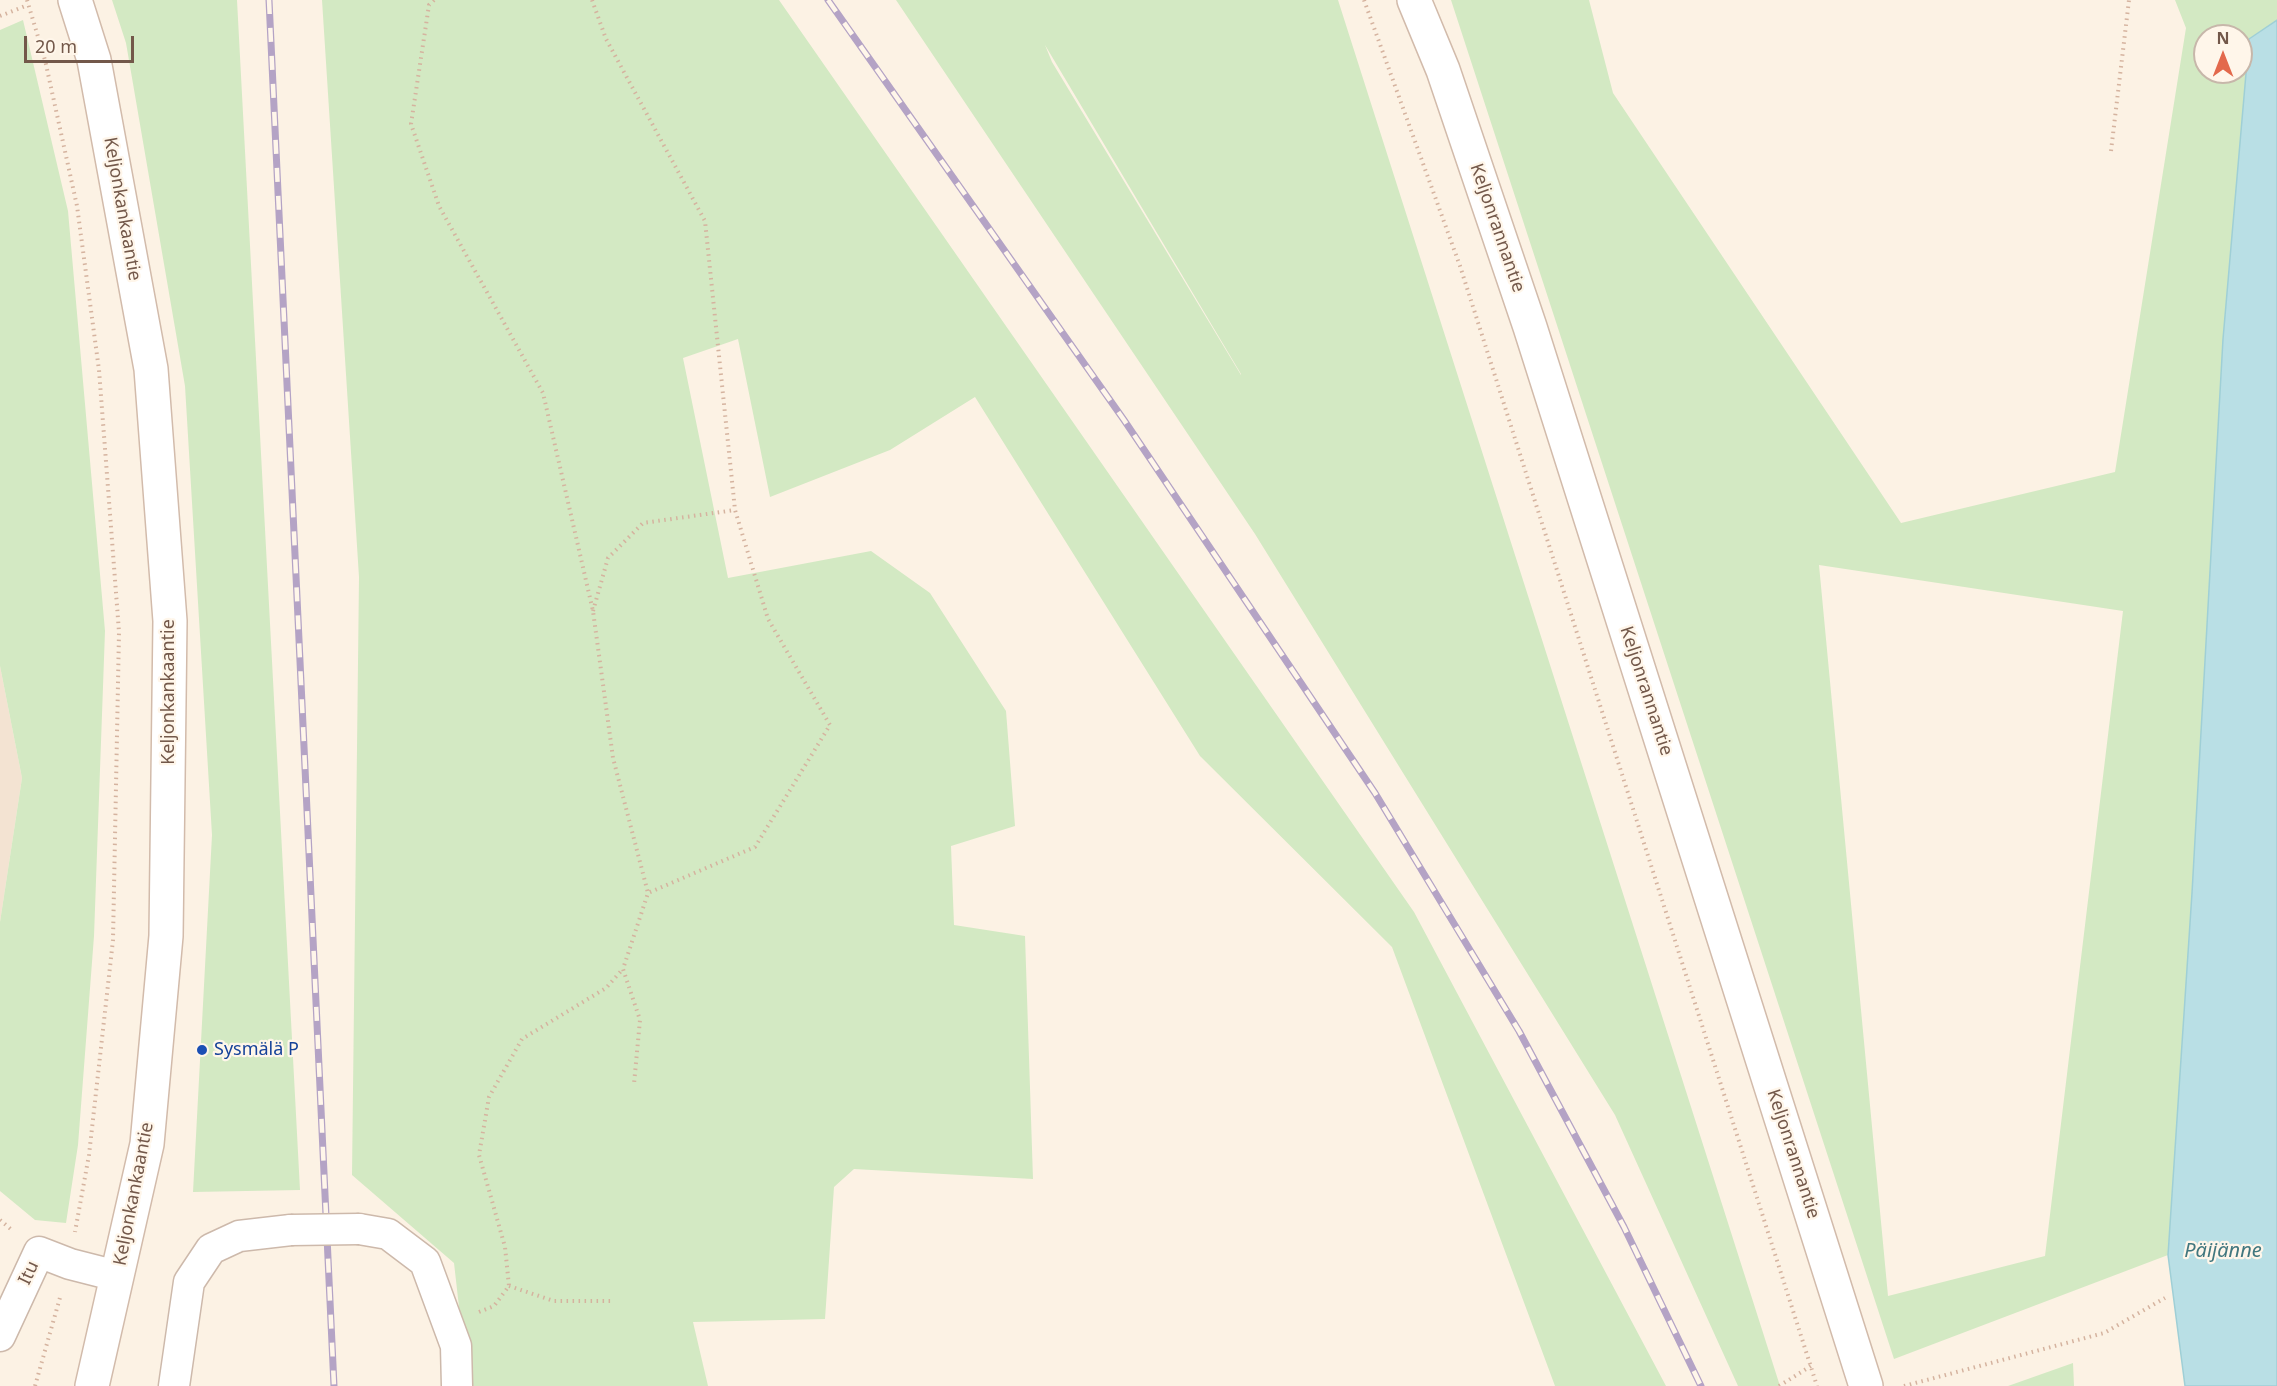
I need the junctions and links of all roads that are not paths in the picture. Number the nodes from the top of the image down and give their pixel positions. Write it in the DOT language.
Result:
graph roads {
  1 [pos="75,0"];
  2 [pos="1414,0"];
  3 [pos="117,1276"];
  4 [pos="0,1336"];
  5 [pos="92,1386"];
  6 [pos="174,1386"];
  7 [pos="457,1386"];
  8 [pos="1866,1386"];
  1 -- 3 [label="street, Keljonkankaantie"];
  2 -- 8 [label="street, Keljonrannantie"];
  3 -- 4 [label="street, Itu"];
  3 -- 5 [label="street, Keljonkankaantie"];
  6 -- 7 [label="street, bridge"];
}
